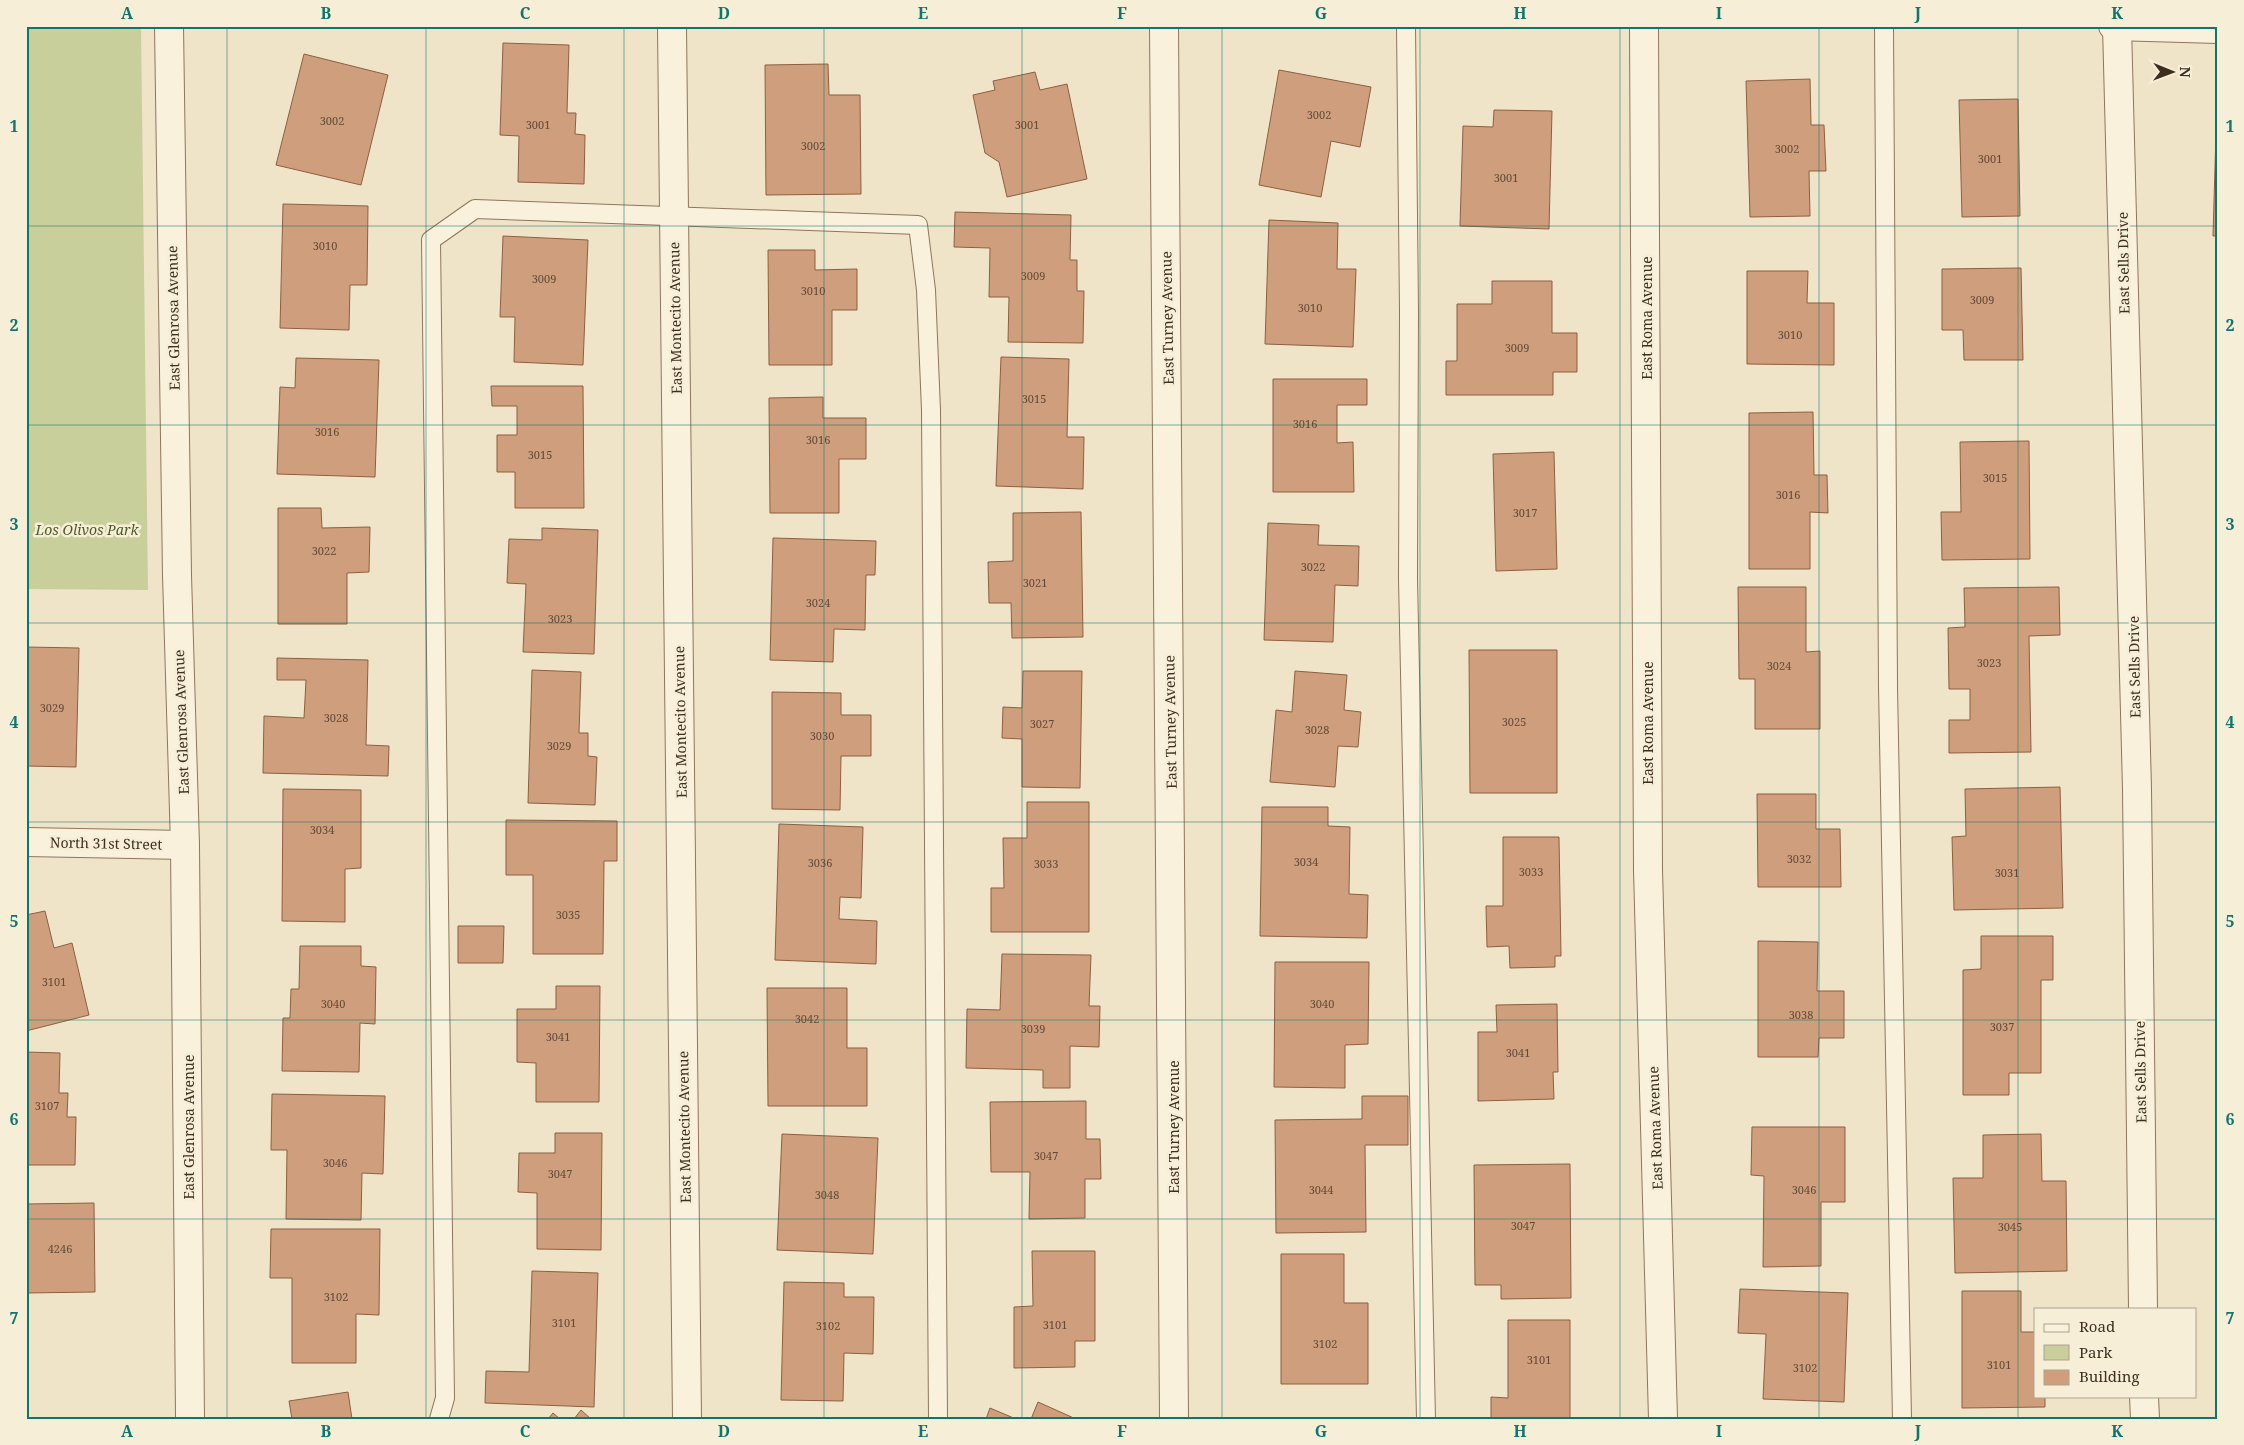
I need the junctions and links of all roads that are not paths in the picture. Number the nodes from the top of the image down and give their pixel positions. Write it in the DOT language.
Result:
graph roads {
  1 [pos="169,26"];
  2 [pos="672,26"];
  3 [pos="1164,26"];
  4 [pos="1406,26"];
  5 [pos="1644,26"];
  6 [pos="1884,26"];
  7 [pos="2113,26"];
  8 [pos="2117,26"];
  9 [pos="2218,29"];
  10 [pos="674,215"];
  11 [pos="26,842"];
  12 [pos="185,845"];
  13 [pos="2143,1308"];
  14 [pos="2144,1398"];
  15 [pos="190,1419"];
  16 [pos="439,1419"];
  17 [pos="687,1419"];
  18 [pos="938,1419"];
  19 [pos="1174,1419"];
  20 [pos="1426,1419"];
  21 [pos="1663,1419"];
  22 [pos="1902,1419"];
  23 [pos="2145,1419"];
  1 -- 12 [label="street, East Glenrosa Avenue"];
  2 -- 10 [label="street, East Montecito Avenue"];
  3 -- 19 [label="street, East Turney Avenue"];
  4 -- 20 [label="lane"];
  5 -- 21 [label="street, East Roma Avenue"];
  6 -- 22 [label="lane"];
  7 -- 8 [label="street"];
  8 -- 9 [label="street"];
  8 -- 13 [label="street, East Sells Drive"];
  10 -- 16 [label="lane"];
  10 -- 17 [label="street, East Montecito Avenue"];
  10 -- 18 [label="lane"];
  11 -- 12 [label="street, North 31st Street"];
  12 -- 15 [label="street, East Glenrosa Avenue"];
  14 -- 23 [label="street"];
}
